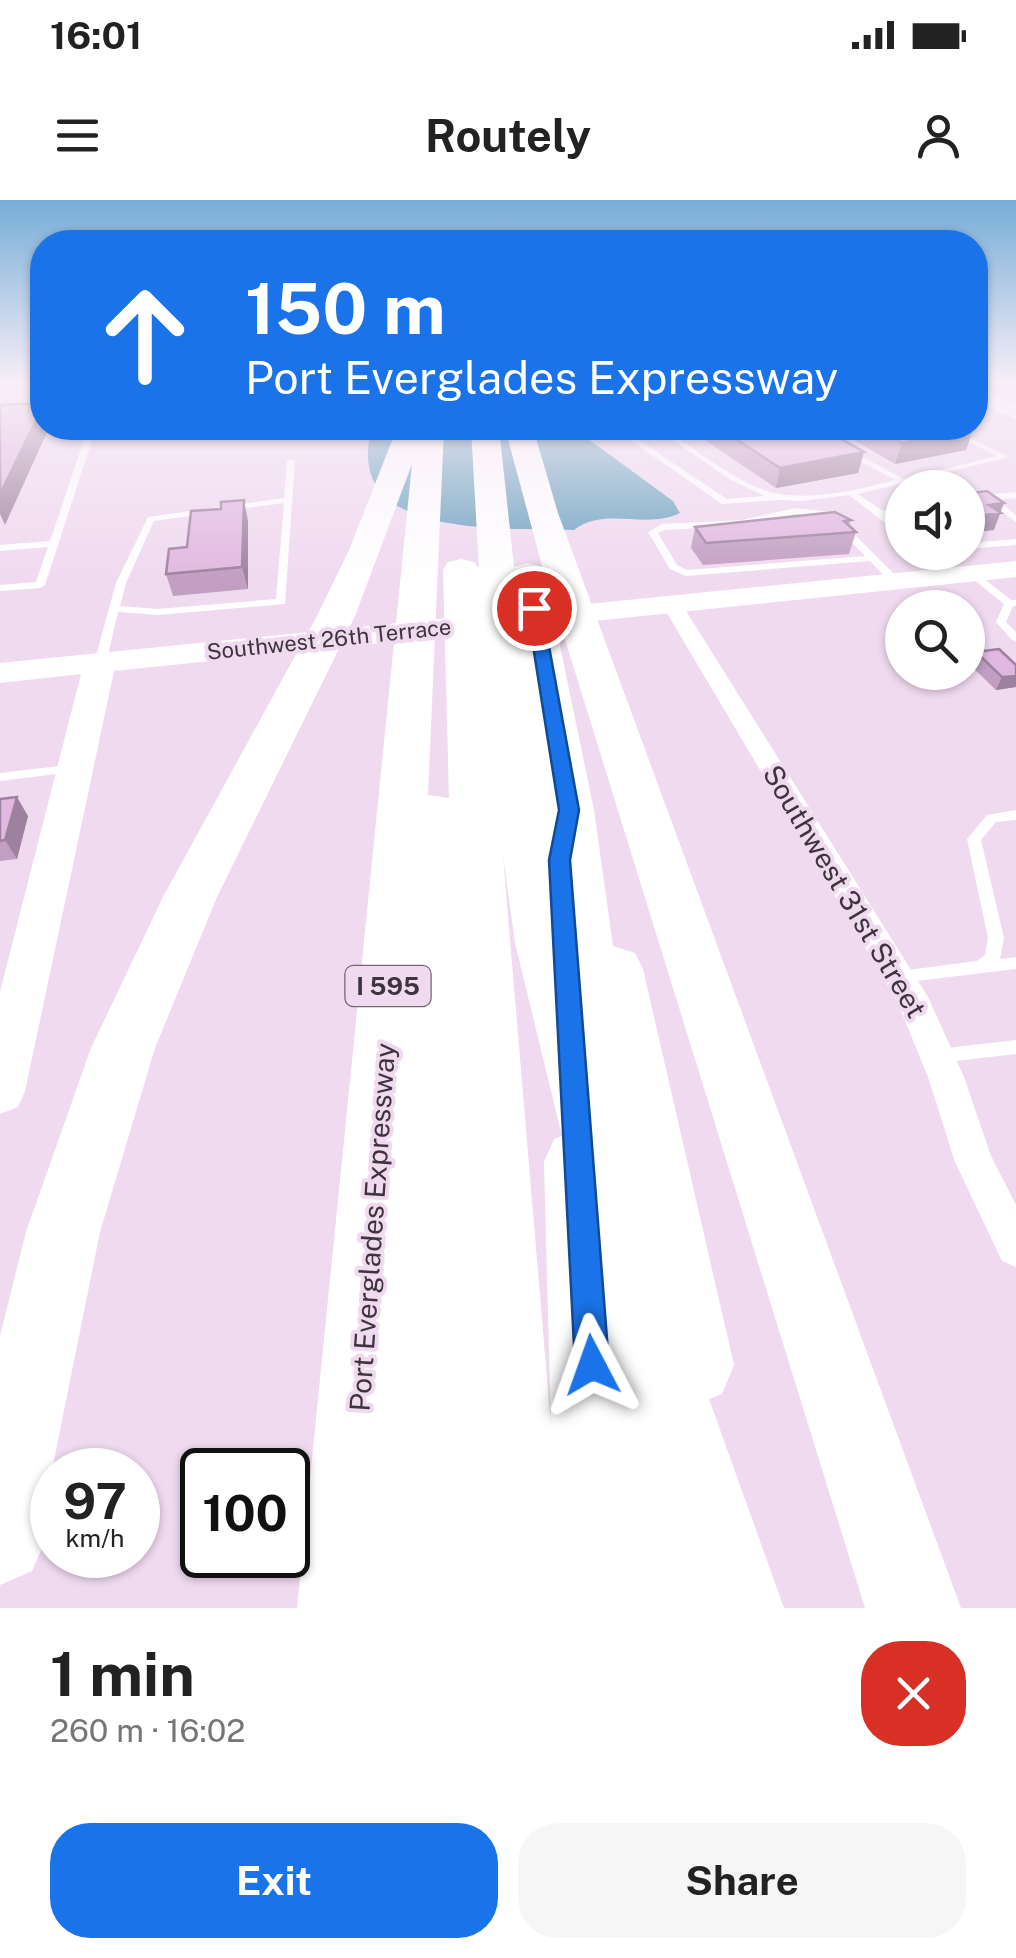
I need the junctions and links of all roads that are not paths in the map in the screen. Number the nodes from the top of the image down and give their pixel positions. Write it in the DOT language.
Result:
graph roads {
  1 [pos="85,449"];
  2 [pos="403,449"];
  3 [pos="431,449"];
  4 [pos="451,449"];
  5 [pos="487,449"];
  6 [pos="505,449"];
  7 [pos="525,449"];
  8 [pos="648,449"];
  9 [pos="691,449"];
  10 [pos="843,449"];
  11 [pos="988,449"];
  12 [pos="292,461"];
  13 [pos="943,470"];
  14 [pos="885,471"];
  15 [pos="885,482"];
  16 [pos="848,490"];
  17 [pos="1016,496"];
  18 [pos="777,498"];
  19 [pos="985,498"];
  20 [pos="989,498"];
  21 [pos="288,500"];
  22 [pos="885,513"];
  23 [pos="882,514"];
  24 [pos="885,517"];
  25 [pos="1016,519"];
  26 [pos="1016,542"];
  27 [pos="53,544"];
  28 [pos="0,548"];
  29 [pos="985,555"];
  30 [pos="871,558"];
  31 [pos="985,567"];
  32 [pos="1016,569"];
  33 [pos="941,570"];
  34 [pos="969,570"];
  35 [pos="686,573"];
  36 [pos="895,581"];
  37 [pos="0,588"];
  38 [pos="704,600"];
  39 [pos="670,603"];
  40 [pos="1012,603"];
  41 [pos="114,609"];
  42 [pos="1016,638"];
  43 [pos="100,663"];
  44 [pos="571,671"];
  45 [pos="0,672"];
  46 [pos="437,675"];
  47 [pos="76,768"];
  48 [pos="0,778"];
  49 [pos="569,810"];
  50 [pos="1016,815"];
  51 [pos="1016,963"];
  52 [pos="980,968"];
  53 [pos="900,977"];
  54 [pos="1016,1046"];
  55 [pos="938,1056"];
  56 [pos="0,1091"];
  57 [pos="1016,1247"];
  58 [pos="0,1539"];
  59 [pos="345,1608"];
  60 [pos="430,1608"];
  61 [pos="519,1608"];
  62 [pos="604,1608"];
  63 [pos="647,1608"];
  64 [pos="739,1608"];
  65 [pos="913,1608"];
  1 -- 27 [label="lane"];
  2 -- 58 [label="highway"];
  3 -- 46 [label="highway, Port Everglades Expressway / I 595"];
  4 -- 46 [label="highway"];
  5 -- 64 [label="highway"];
  6 -- 44 [label="highway"];
  7 -- 44 [label="highway"];
  8 -- 18 [label="lane"];
  9 -- 18 [label="lane"];
  10 -- 14 [label="lane"];
  11 -- 13 [label="lane"];
  12 -- 21 [label="lane"];
  15 -- 16 [label="lane"];
  16 -- 18 [label="lane"];
  16 -- 23 [label="lane"];
  17 -- 20 [label="lane"];
  19 -- 20 [label="lane"];
  20 -- 25 [label="lane"];
  21 -- 41 [label="lane"];
  21 -- 41 [label="lane"];
  22 -- 23 [label="lane"];
  23 -- 24 [label="lane"];
  26 -- 29 [label="lane"];
  27 -- 28 [label="lane"];
  27 -- 37 [label="lane"];
  30 -- 35 [label="lane"];
  30 -- 35 [label="lane"];
  30 -- 36 [label="lane"];
  31 -- 32 [label="street, Southwest 26th Terrace"];
  33 -- 36 [label="street, Southwest 26th Terrace"];
  34 -- 40 [label="lane"];
  35 -- 38 [label="lane"];
  36 -- 38 [label="street, Southwest 26th Terrace"];
  38 -- 39 [label="street, Southwest 26th Terrace"];
  39 -- 43 [label="street, Southwest 26th Terrace"];
  39 -- 53 [label="street, Southwest 31st Street"];
  40 -- 42 [label="lane"];
  41 -- 43 [label="lane"];
  43 -- 45 [label="street, Southwest 26th Terrace"];
  43 -- 47 [label="street"];
  44 -- 49 [label="highway"];
  44 -- 64 [label="highway"];
  44 -- 65 [label="highway"];
  46 -- 59 [label="highway, Port Everglades Expressway / I 595"];
  46 -- 60 [label="highway"];
  46 -- 61 [label="highway"];
  47 -- 48 [label="lane"];
  47 -- 56 [label="street"];
  49 -- 62 [label="highway"];
  49 -- 63 [label="highway"];
  50 -- 52 [label="lane"];
  51 -- 52 [label="lane"];
  52 -- 53 [label="lane"];
  53 -- 55 [label="street, Southwest 31st Street"];
  54 -- 55 [label="lane"];
  55 -- 57 [label="street, Southwest 31st Street"];
}
